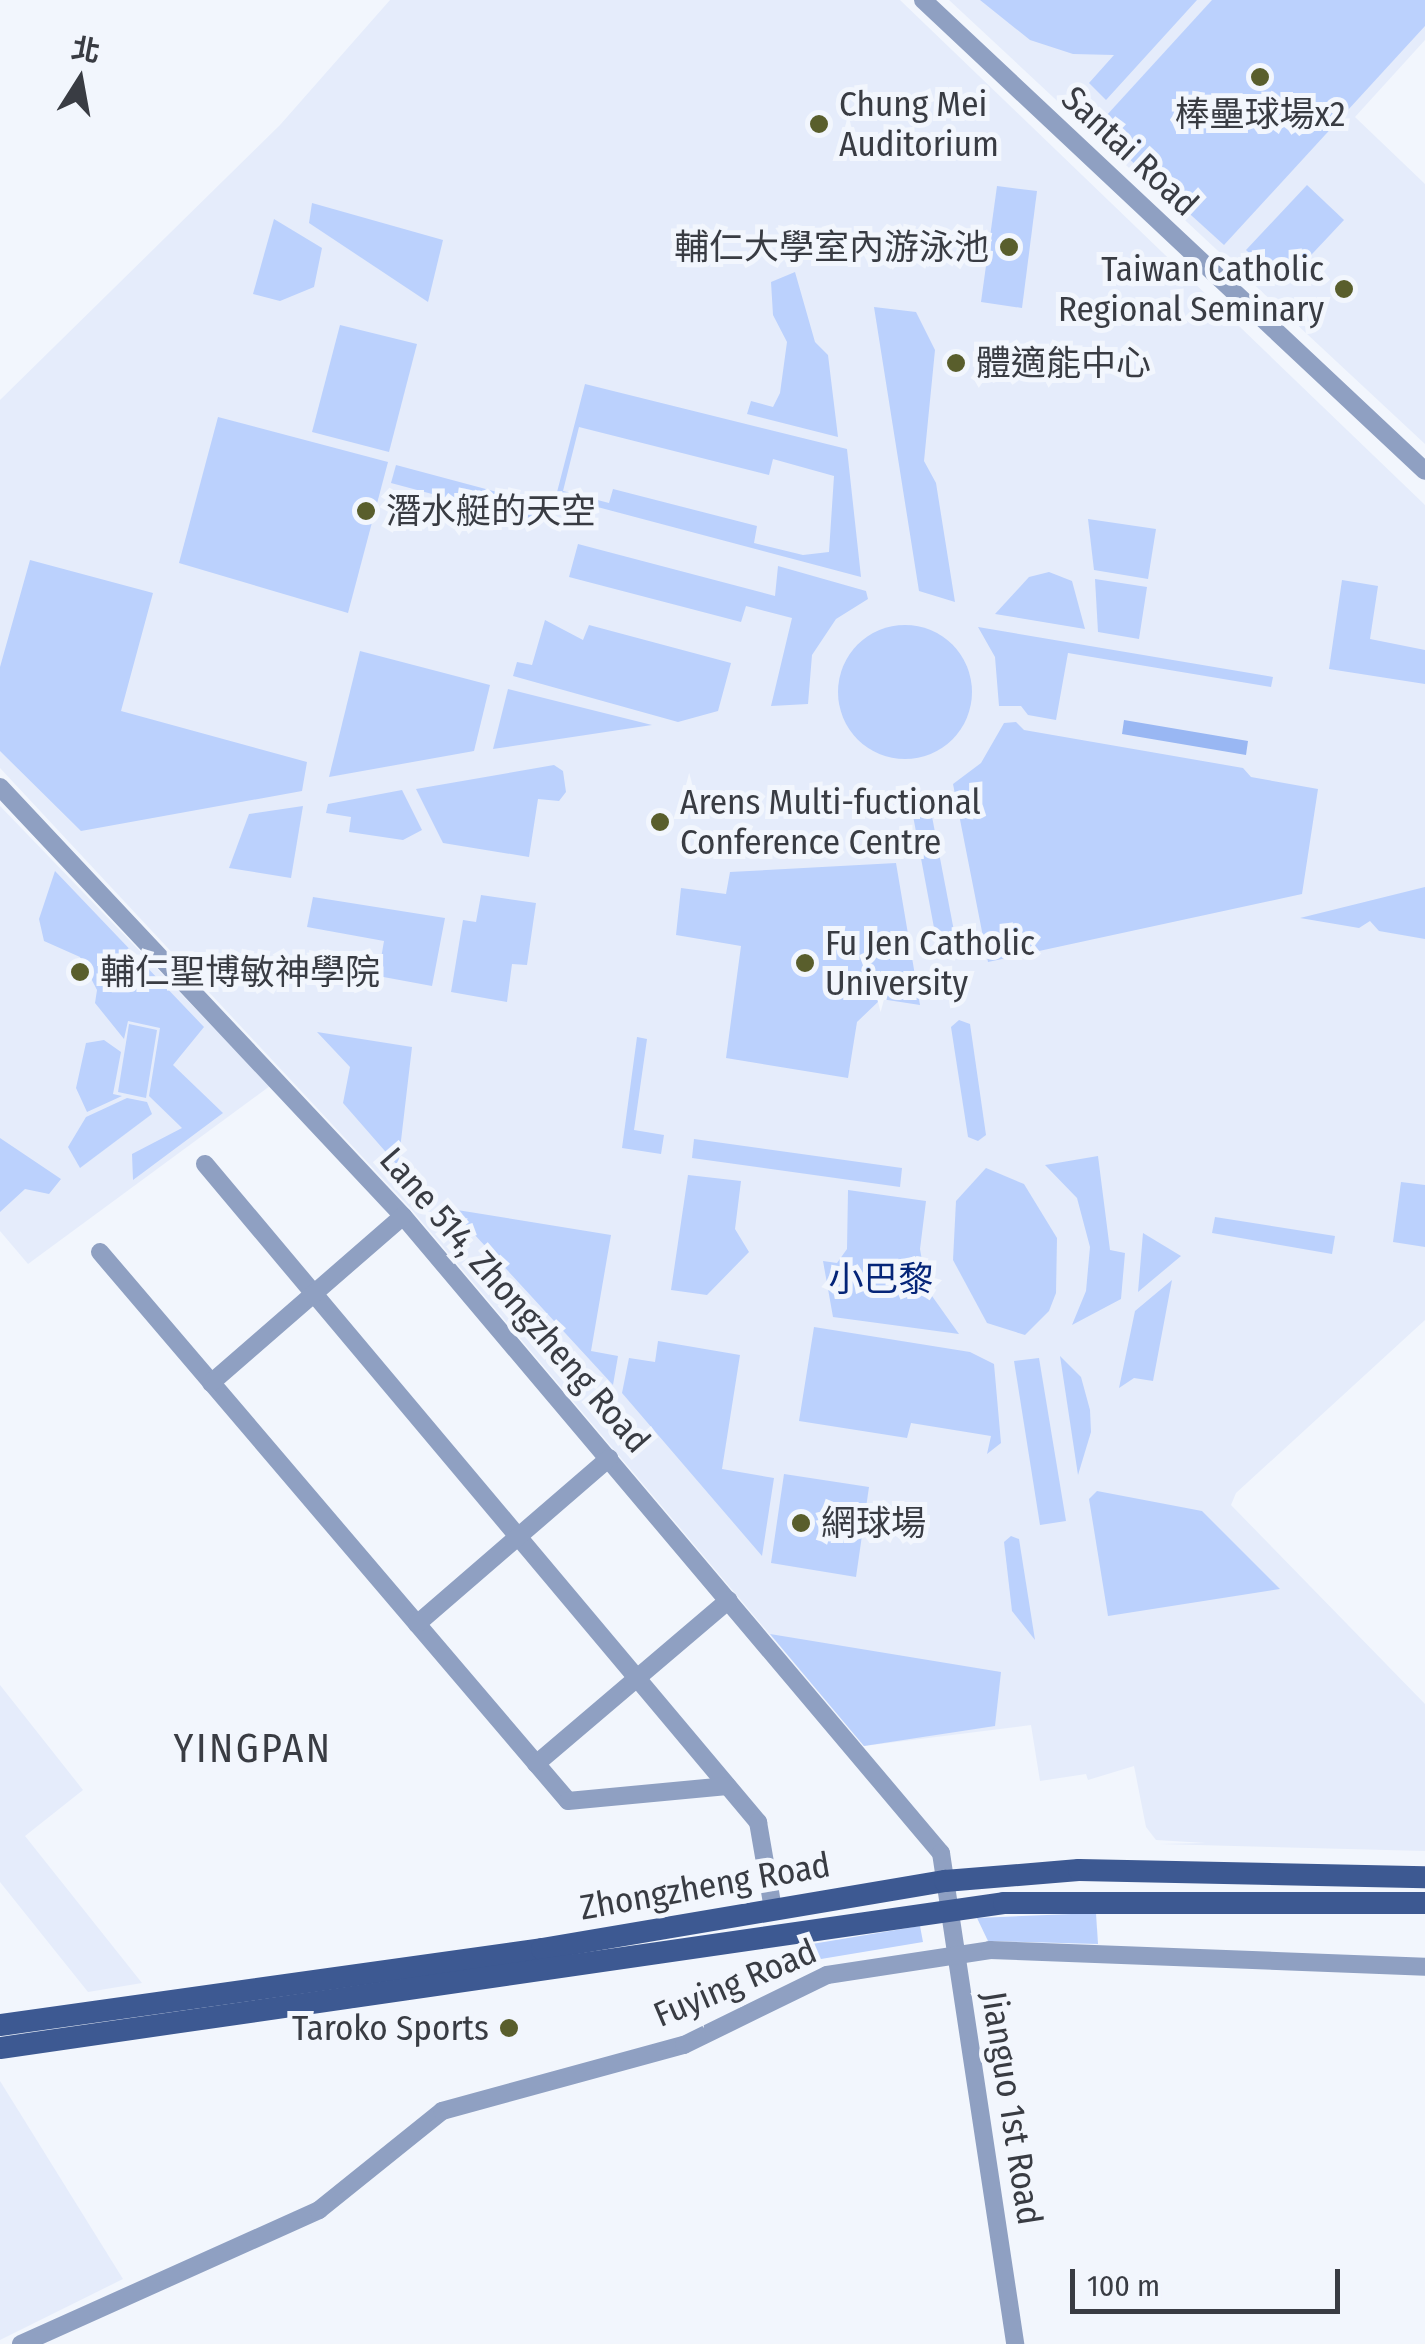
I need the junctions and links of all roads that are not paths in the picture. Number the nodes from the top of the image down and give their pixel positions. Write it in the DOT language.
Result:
graph roads {
  1 [pos="923,0"];
  2 [pos="1425,471"];
  3 [pos="0,787"];
  4 [pos="205,1164"];
  5 [pos="403,1216"];
  6 [pos="100,1252"];
  7 [pos="314,1294"];
  8 [pos="211,1383"];
  9 [pos="609,1458"];
  10 [pos="518,1537"];
  11 [pos="728,1600"];
  12 [pos="417,1624"];
  13 [pos="637,1678"];
  14 [pos="536,1764"];
  15 [pos="727,1786"];
  16 [pos="1112,1871"];
  17 [pos="1425,1878"];
  18 [pos="945,1882"];
  19 [pos="1113,1900"];
  20 [pos="1425,1902"];
  21 [pos="773,1908"];
  22 [pos="949,1910"];
  23 [pos="955,1952"];
  24 [pos="1425,1967"];
  25 [pos="0,2025"];
  26 [pos="0,2048"];
  27 [pos="21,2344"];
  28 [pos="1014,2344"];
  1 -- 2 [label="street, Santai Road"];
  3 -- 5 [label="street, Lane 514, Zhongzheng Road"];
  4 -- 7 [label="street"];
  5 -- 7 [label="street"];
  5 -- 9 [label="street, Lane 514, Zhongzheng Road"];
  6 -- 8 [label="street"];
  7 -- 8 [label="street"];
  7 -- 10 [label="street"];
  8 -- 12 [label="street"];
  9 -- 10 [label="street"];
  9 -- 11 [label="street, Lane 514, Zhongzheng Road"];
  10 -- 12 [label="street"];
  10 -- 13 [label="street"];
  11 -- 13 [label="street"];
  11 -- 18 [label="street, Lane 514, Zhongzheng Road"];
  12 -- 14 [label="street"];
  13 -- 14 [label="street"];
  13 -- 15 [label="street"];
  14 -- 15 [label="street"];
  15 -- 21 [label="street"];
  16 -- 17 [label="main road, Zhongzheng Road"];
  16 -- 18 [label="main road, Zhongzheng Road"];
  16 -- 19 [label="main road"];
  18 -- 21 [label="main road, Zhongzheng Road"];
  18 -- 22 [label="street, Jianguo 1st Road"];
  19 -- 20 [label="main road, Zhongzheng Road"];
  19 -- 22 [label="main road, Zhongzheng Road"];
  21 -- 25 [label="main road, Zhongzheng Road"];
  22 -- 23 [label="street, Jianguo 1st Road"];
  22 -- 26 [label="main road, Zhongzheng Road"];
  23 -- 24 [label="street, Fuying Road"];
  23 -- 27 [label="street, Fuying Road"];
  23 -- 28 [label="street, Jianguo 1st Road"];
}
